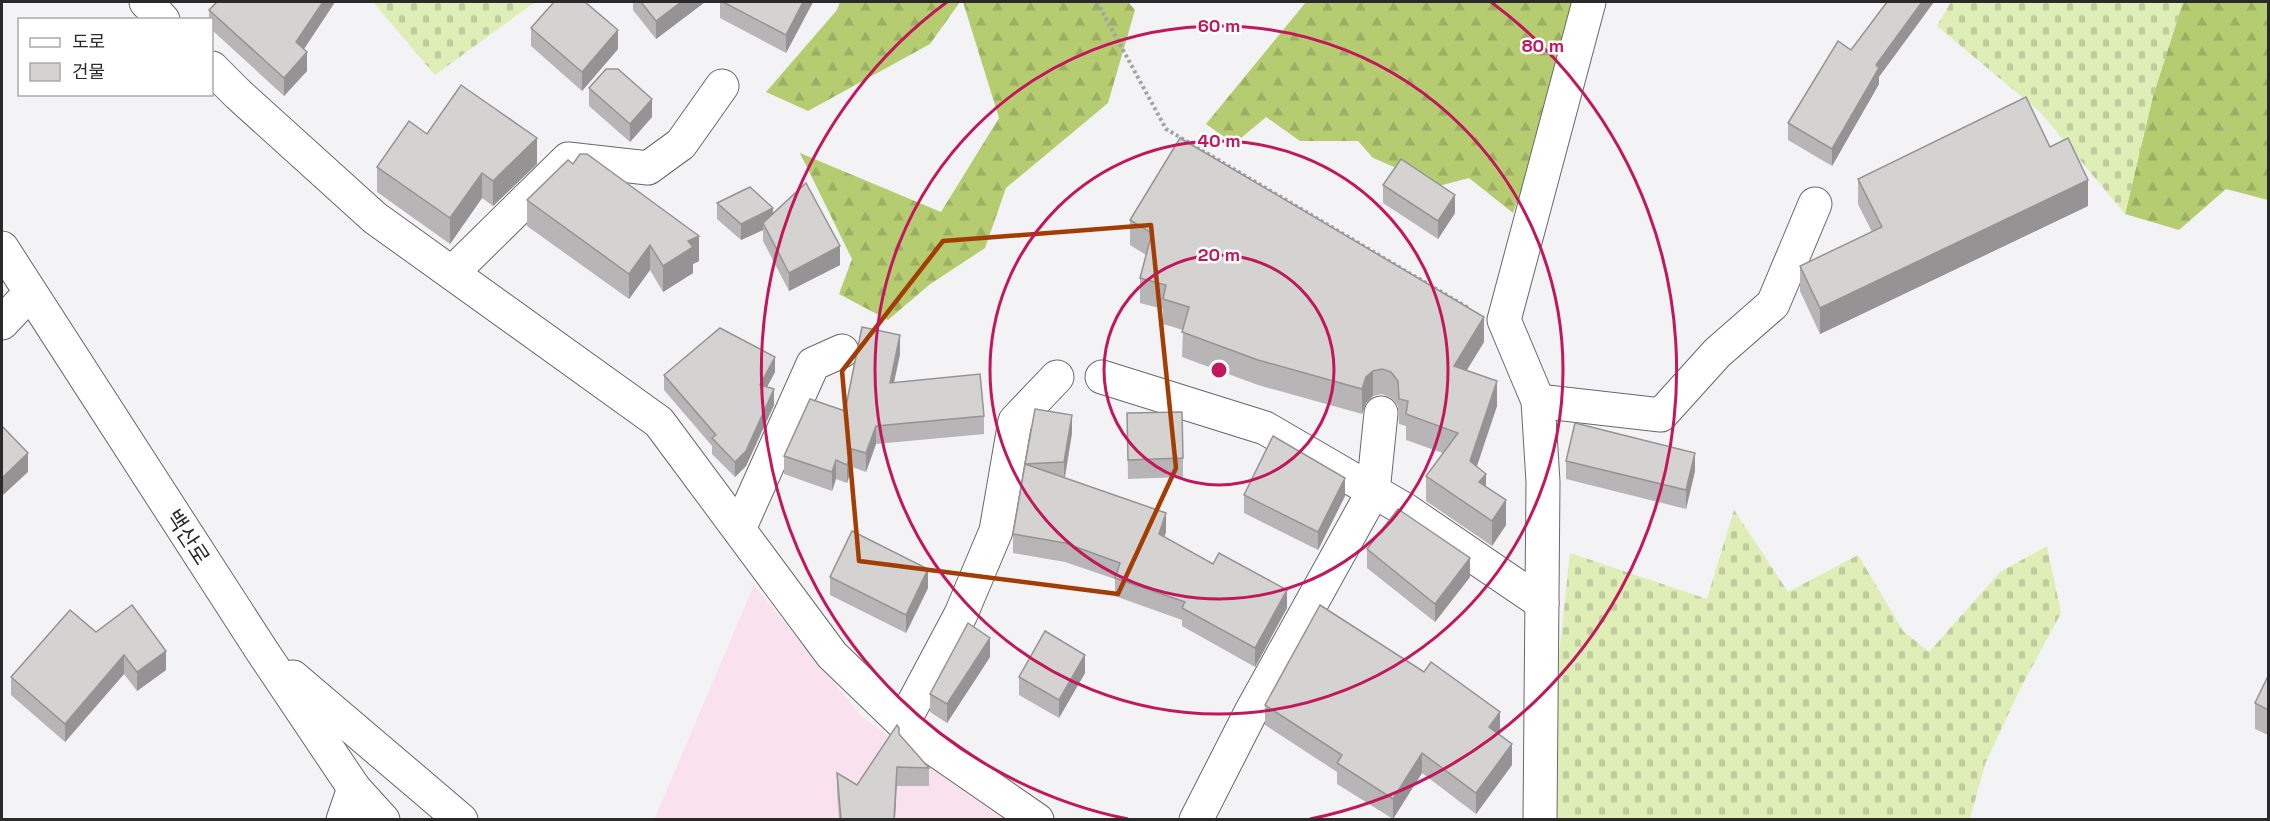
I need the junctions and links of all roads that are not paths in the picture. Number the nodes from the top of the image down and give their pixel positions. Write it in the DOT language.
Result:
graph roads {
  1 [pos="146,2"];
  2 [pos="1589,2"];
  3 [pos="161,18"];
  4 [pos="213,69"];
  5 [pos="722,86"];
  6 [pos="1815,204"];
  7 [pos="2,249"];
  8 [pos="452,273"];
  9 [pos="30,293"];
  10 [pos="2,323"];
  11 [pos="842,351"];
  12 [pos="1057,377"];
  13 [pos="1102,377"];
  14 [pos="1538,401"];
  15 [pos="1381,413"];
  16 [pos="1373,492"];
  17 [pos="739,529"];
  18 [pos="1542,603"];
  19 [pos="262,651"];
  20 [pos="903,723"];
  21 [pos="354,788"];
  22 [pos="343,819"];
  23 [pos="383,819"];
  24 [pos="461,819"];
  25 [pos="1037,819"];
  26 [pos="1196,819"];
  27 [pos="1540,819"];
  1 -- 3 [label="street"];
  2 -- 14 [label="street"];
  4 -- 8 [label="street"];
  5 -- 8 [label="street"];
  6 -- 14 [label="street"];
  7 -- 9 [label="street, 백산로"];
  8 -- 17 [label="street"];
  9 -- 10 [label="street"];
  9 -- 19 [label="street, 백산로"];
  11 -- 17 [label="street"];
  12 -- 20 [label="street"];
  13 -- 16 [label="street"];
  14 -- 18 [label="street"];
  15 -- 16 [label="street"];
  16 -- 18 [label="street"];
  16 -- 26 [label="street"];
  17 -- 20 [label="street"];
  18 -- 27 [label="street"];
  19 -- 21 [label="street, 백산로"];
  19 -- 24 [label="street"];
  20 -- 25 [label="street"];
  21 -- 22 [label="street"];
  21 -- 23 [label="street, 백산로"];
}
